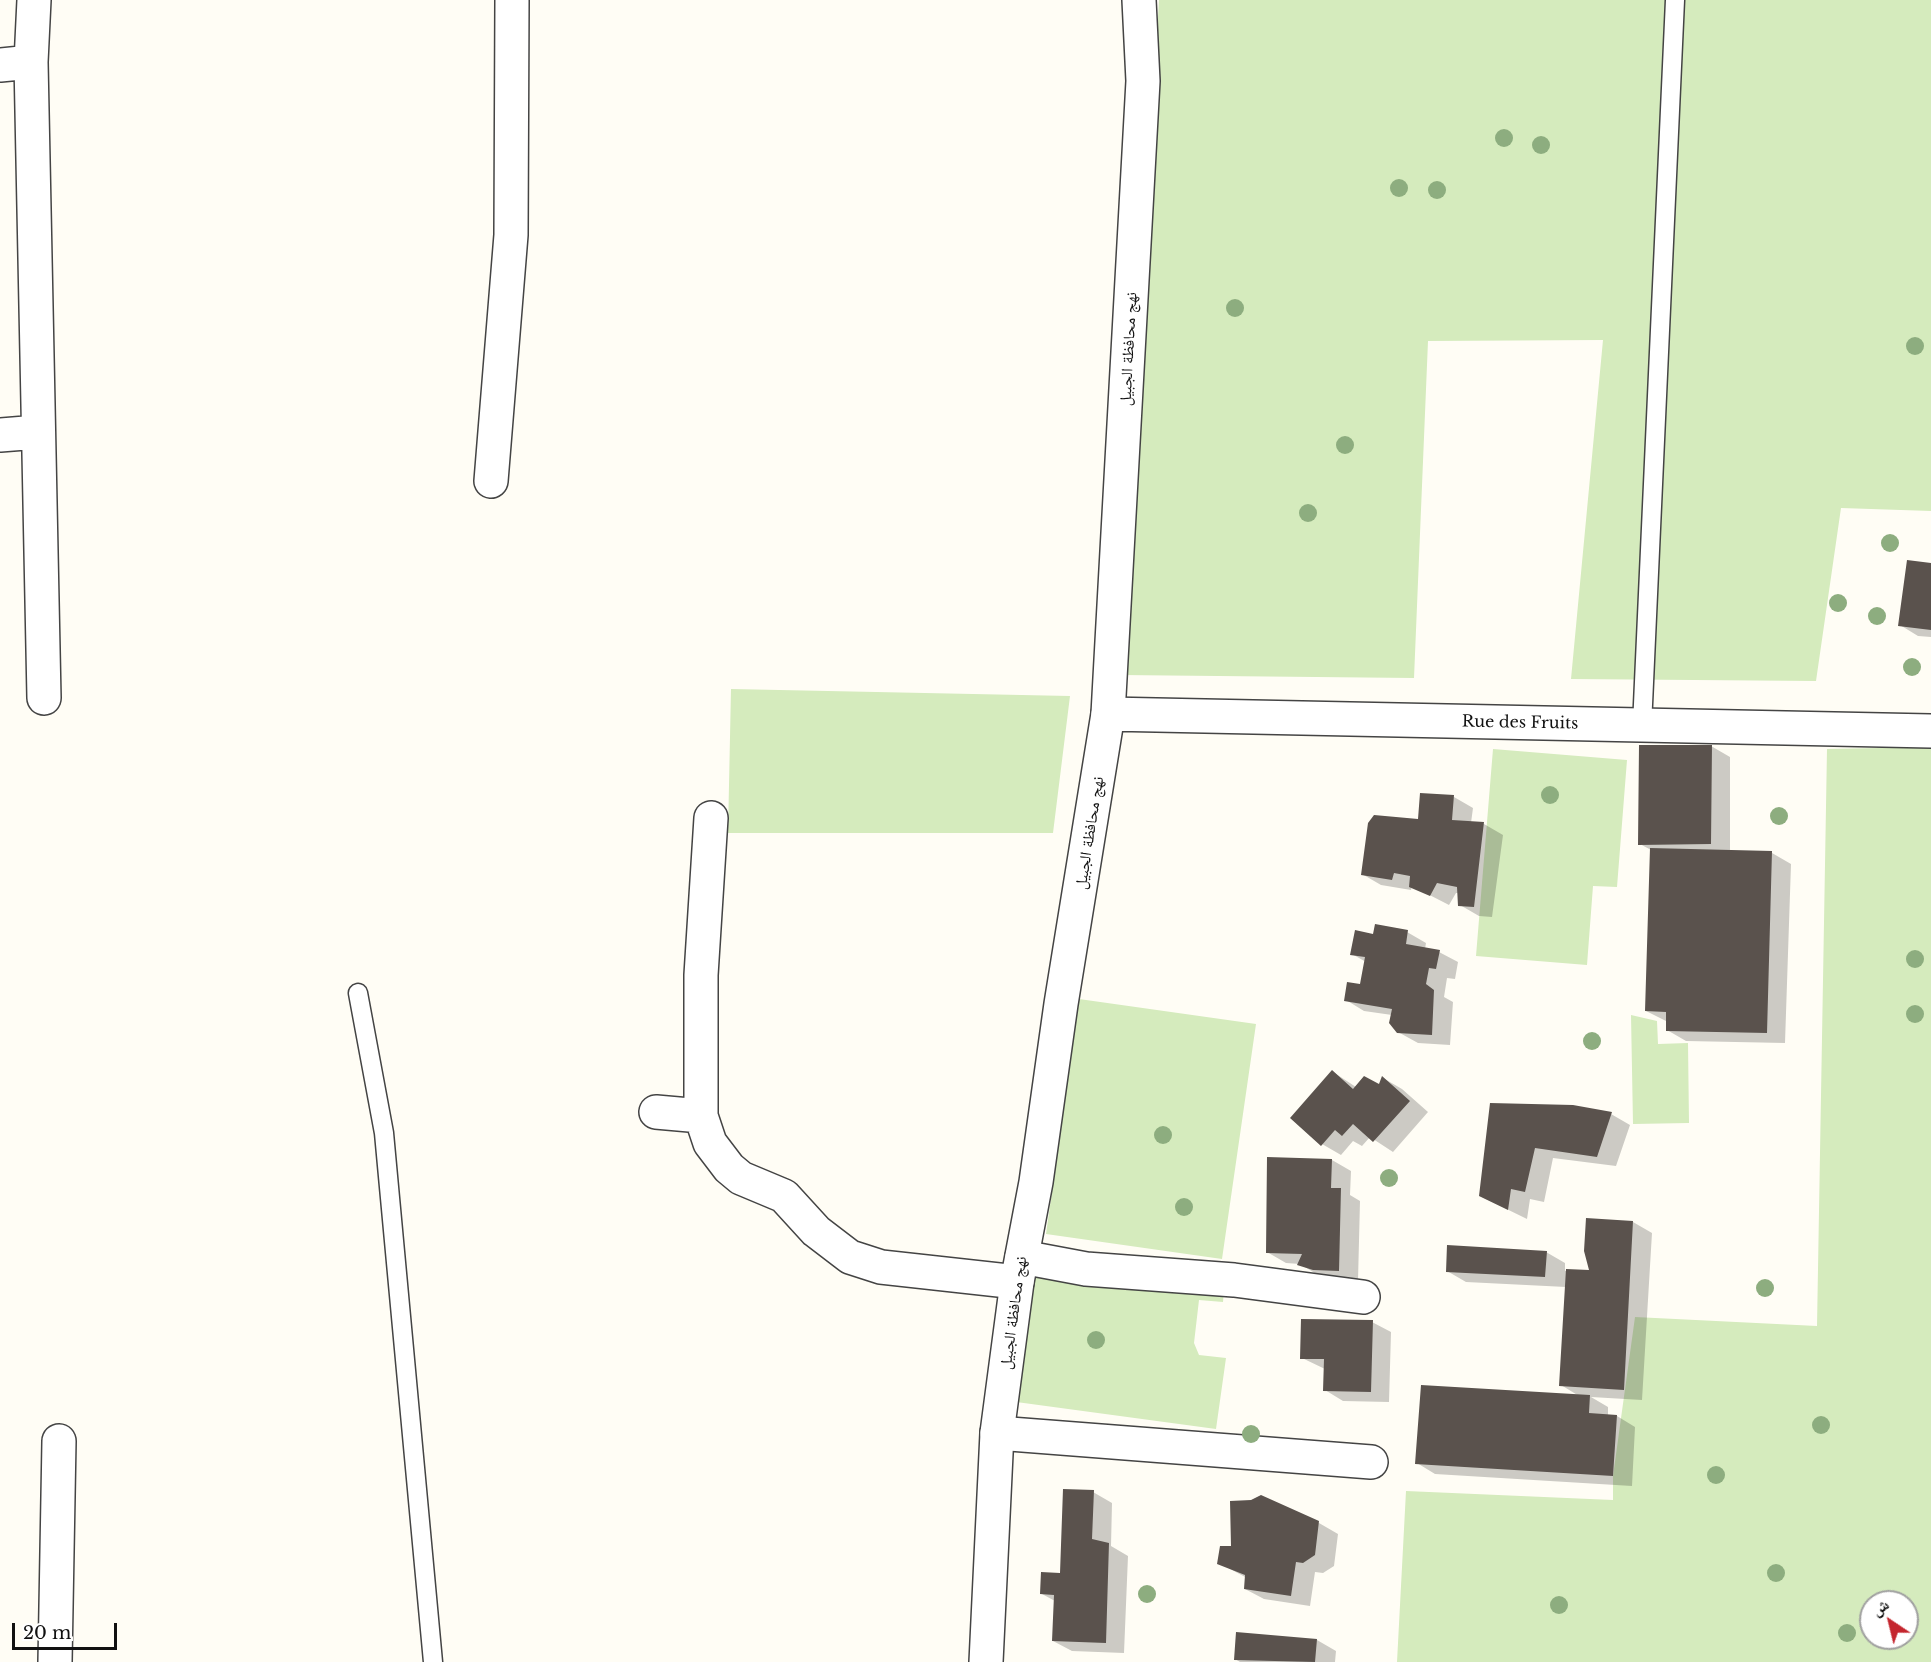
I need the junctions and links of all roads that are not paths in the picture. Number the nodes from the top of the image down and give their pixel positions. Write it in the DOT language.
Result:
graph roads {
  1 [pos="34,0"];
  2 [pos="512,0"];
  3 [pos="1139,0"];
  4 [pos="1675,0"];
  5 [pos="16,63"];
  6 [pos="38,432"];
  7 [pos="0,435"];
  8 [pos="491,481"];
  9 [pos="44,698"];
  10 [pos="1108,714"];
  11 [pos="1642,726"];
  12 [pos="1931,731"];
  13 [pos="711,818"];
  14 [pos="358,993"];
  15 [pos="656,1112"];
  16 [pos="701,1116"];
  17 [pos="1020,1269"];
  18 [pos="1363,1297"];
  19 [pos="997,1433"];
  20 [pos="59,1441"];
  21 [pos="1371,1462"];
  22 [pos="55,1662"];
  23 [pos="433,1662"];
  24 [pos="986,1662"];
  1 -- 5 [label="street"];
  2 -- 8 [label="street"];
  3 -- 10 [label="street, نهج محافظة الجبيل"];
  4 -- 11 [label="lane"];
  5 -- 6 [label="street"];
  6 -- 7 [label="street"];
  6 -- 9 [label="street"];
  10 -- 11 [label="street, Rue des Fruits"];
  10 -- 17 [label="street, نهج محافظة الجبيل"];
  11 -- 12 [label="street, Rue des Fruits"];
  13 -- 16 [label="street"];
  14 -- 23 [label="lane"];
  15 -- 16 [label="street"];
  16 -- 17 [label="street"];
  17 -- 18 [label="street"];
  17 -- 19 [label="street, نهج محافظة الجبيل"];
  19 -- 21 [label="street"];
  19 -- 24 [label="street, نهج محافظة الجبيل"];
  20 -- 22 [label="street"];
}
